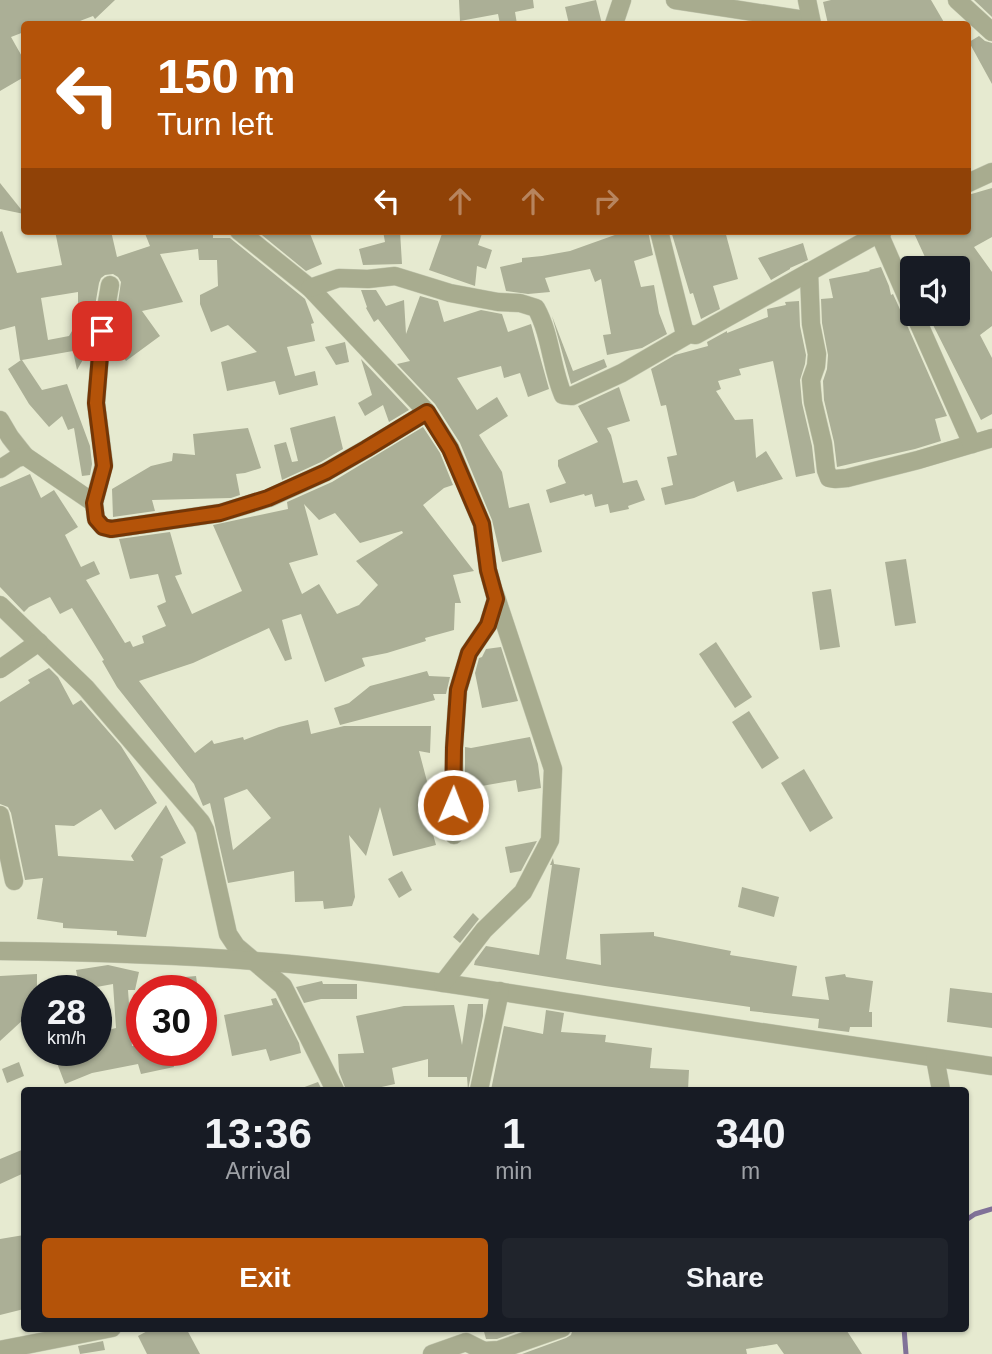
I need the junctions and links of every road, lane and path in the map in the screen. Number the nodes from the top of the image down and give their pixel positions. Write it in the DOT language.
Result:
graph roads {
  1 [pos="622,0"];
  2 [pos="675,0"];
  3 [pos="807,0"];
  4 [pos="957,0"];
  5 [pos="615,21"];
  6 [pos="800,21"];
  7 [pos="812,21"];
  8 [pos="992,32"];
  9 [pos="992,172"];
  10 [pos="971,182"];
  11 [pos="244,235"];
  12 [pos="660,235"];
  13 [pos="875,235"];
  14 [pos="881,235"];
  15 [pos="809,272"];
  16 [pos="900,280"];
  17 [pos="110,285"];
  18 [pos="310,288"];
  19 [pos="920,326"];
  20 [pos="689,334"];
  21 [pos="427,412"];
  22 [pos="0,420"];
  23 [pos="992,438"];
  24 [pos="972,444"];
  25 [pos="25,456"];
  26 [pos="0,468"];
  27 [pos="94,503"];
  28 [pos="488,570"];
  29 [pos="0,605"];
  30 [pos="39,642"];
  31 [pos="0,669"];
  32 [pos="0,815"];
  33 [pos="454,835"];
  34 [pos="15,881"];
  35 [pos="0,951"];
  36 [pos="254,961"];
  37 [pos="443,983"];
  38 [pos="500,991"];
  39 [pos="935,1058"];
  40 [pos="992,1066"];
  41 [pos="333,1087"];
  42 [pos="480,1087"];
  43 [pos="940,1087"];
  44 [pos="92,1332"];
  45 [pos="551,1332"];
  46 [pos="466,1338"];
  47 [pos="0,1350"];
  48 [pos="432,1354"];
  1 -- 5 [label="street"];
  2 -- 6 [label="street"];
  3 -- 7 [label="street"];
  4 -- 8 [label="street"];
  9 -- 10 [label="street"];
  11 -- 18 [label="street"];
  12 -- 20 [label="street"];
  13 -- 15 [label="street"];
  14 -- 16 [label="street"];
  15 -- 20 [label="street"];
  15 -- 24 [label="street"];
  17 -- 27 [label="street"];
  18 -- 20 [label="street"];
  18 -- 21 [label="street"];
  19 -- 24 [label="street"];
  21 -- 27 [label="street"];
  21 -- 28 [label="street"];
  22 -- 25 [label="street"];
  23 -- 24 [label="street"];
  25 -- 26 [label="street"];
  25 -- 27 [label="street"];
  28 -- 33 [label="street"];
  28 -- 37 [label="street"];
  29 -- 30 [label="street"];
  30 -- 31 [label="street"];
  30 -- 36 [label="street"];
  32 -- 34 [label="street"];
  35 -- 36 [label="street"];
  36 -- 37 [label="street"];
  36 -- 41 [label="street"];
  37 -- 38 [label="street"];
  38 -- 39 [label="street"];
  38 -- 42 [label="street"];
  39 -- 40 [label="street"];
  39 -- 43 [label="street"];
  44 -- 47 [label="street"];
  45 -- 46 [label="street"];
  46 -- 48 [label="street"];
}
